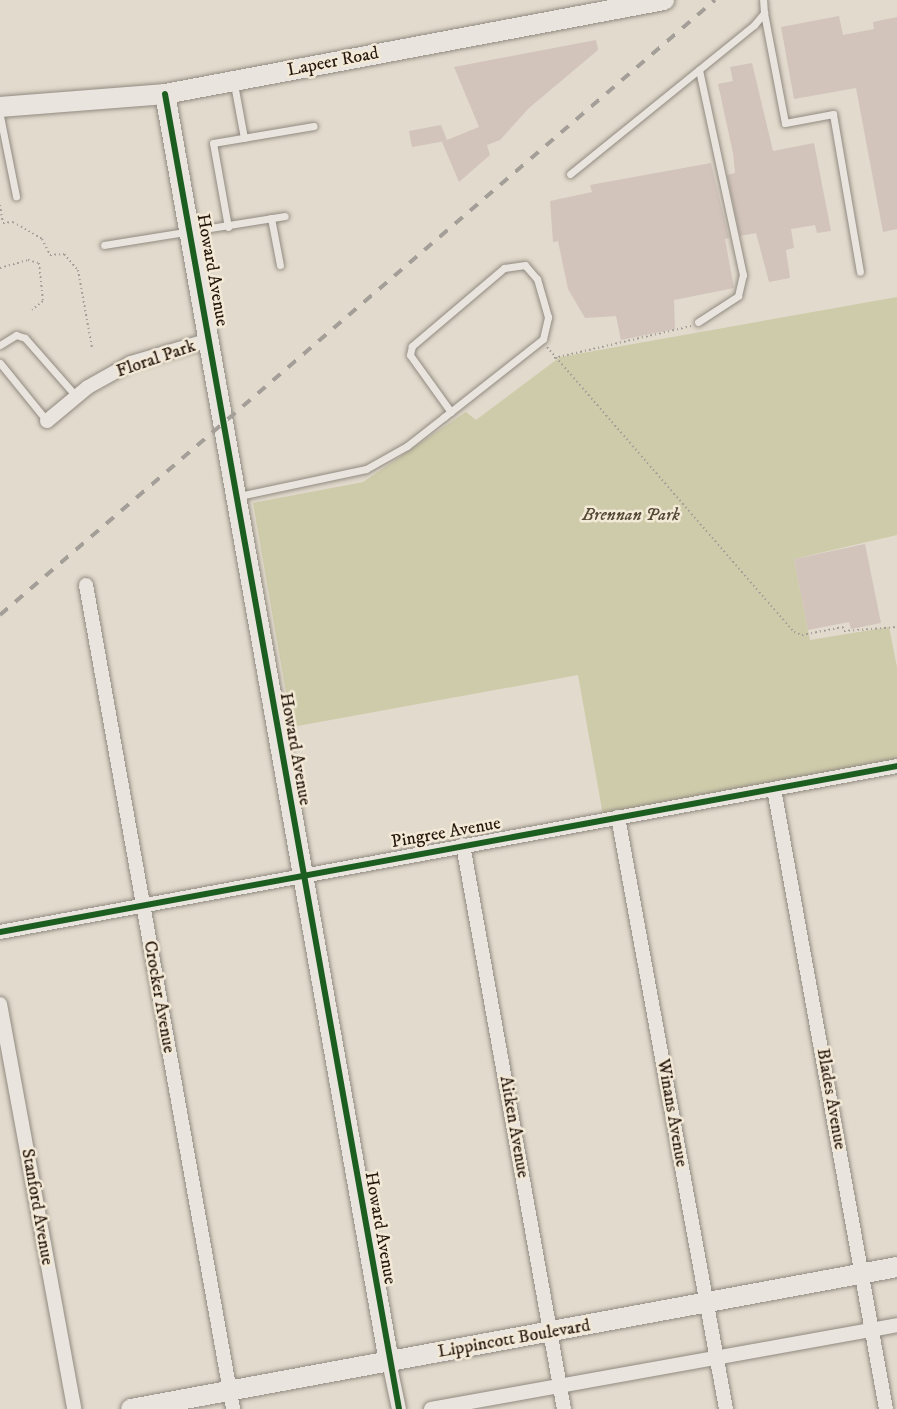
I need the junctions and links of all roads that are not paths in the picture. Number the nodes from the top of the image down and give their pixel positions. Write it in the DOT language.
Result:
graph roads {
  1 [pos="664,0"];
  2 [pos="763,0"];
  3 [pos="621,4"];
  4 [pos="764,13"];
  5 [pos="699,70"];
  6 [pos="233,81"];
  7 [pos="165,94"];
  8 [pos="0,107"];
  9 [pos="0,116"];
  10 [pos="314,126"];
  11 [pos="244,138"];
  12 [pos="570,174"];
  13 [pos="16,196"];
  14 [pos="285,216"];
  15 [pos="271,218"];
  16 [pos="228,227"];
  17 [pos="190,234"];
  18 [pos="104,245"];
  19 [pos="280,265"];
  20 [pos="860,272"];
  21 [pos="698,322"];
  22 [pos="209,340"];
  23 [pos="0,345"];
  24 [pos="0,363"];
  25 [pos="76,396"];
  26 [pos="451,412"];
  27 [pos="47,421"];
  28 [pos="236,497"];
  29 [pos="86,585"];
  30 [pos="897,766"];
  31 [pos="774,789"];
  32 [pos="618,817"];
  33 [pos="463,845"];
  34 [pos="301,875"];
  35 [pos="142,905"];
  36 [pos="0,932"];
  37 [pos="0,1004"];
  38 [pos="897,1268"];
  39 [pos="862,1274"];
  40 [pos="706,1304"];
  41 [pos="897,1325"];
  42 [pos="872,1330"];
  43 [pos="551,1333"];
  44 [pos="717,1356"];
  45 [pos="389,1362"];
  46 [pos="561,1386"];
  47 [pos="231,1400"];
  48 [pos="74,1409"];
  49 [pos="131,1409"];
  50 [pos="399,1409"];
  51 [pos="431,1409"];
  52 [pos="564,1409"];
  53 [pos="726,1409"];
  54 [pos="886,1409"];
  1 -- 3 [label="street, Lapeer Road"];
  2 -- 4 [label="lane"];
  3 -- 6 [label="street, Lapeer Road"];
  4 -- 5 [label="lane"];
  4 -- 20 [label="lane"];
  5 -- 12 [label="lane"];
  5 -- 21 [label="lane"];
  6 -- 7 [label="street, Lapeer Road"];
  6 -- 11 [label="lane"];
  7 -- 8 [label="street, Lapeer Road"];
  7 -- 17 [label="street, Howard Avenue"];
  9 -- 13 [label="lane"];
  10 -- 11 [label="lane"];
  11 -- 16 [label="lane"];
  14 -- 15 [label="lane"];
  15 -- 16 [label="lane"];
  15 -- 19 [label="lane"];
  16 -- 17 [label="lane"];
  17 -- 18 [label="lane"];
  17 -- 22 [label="street, Howard Avenue"];
  22 -- 25 [label="street, Floral Park"];
  22 -- 28 [label="street, Howard Avenue"];
  23 -- 25 [label="lane"];
  24 -- 27 [label="lane"];
  25 -- 27 [label="street, Floral Park"];
  26 -- 26 [label="lane"];
  26 -- 28 [label="lane"];
  28 -- 34 [label="street, Howard Avenue"];
  29 -- 35 [label="street, Crocker Avenue"];
  30 -- 31 [label="street, Pingree Avenue"];
  31 -- 32 [label="street, Pingree Avenue"];
  31 -- 39 [label="street, Blades Avenue"];
  32 -- 33 [label="street, Pingree Avenue"];
  32 -- 40 [label="street, Winans Avenue"];
  33 -- 34 [label="street, Pingree Avenue"];
  33 -- 43 [label="street, Aitken Avenue"];
  34 -- 35 [label="street, Pingree Avenue"];
  34 -- 45 [label="street, Howard Avenue"];
  35 -- 36 [label="street, Pingree Avenue"];
  35 -- 47 [label="street, Crocker Avenue"];
  37 -- 48 [label="street, Stanford Avenue"];
  38 -- 39 [label="street, Lippincott Boulevard"];
  39 -- 40 [label="street, Lippincott Boulevard"];
  39 -- 42 [label="street, Blades Avenue"];
  40 -- 43 [label="street, Lippincott Boulevard"];
  40 -- 44 [label="street, Winans Avenue"];
  41 -- 42 [label="street"];
  42 -- 44 [label="street"];
  42 -- 54 [label="street, Blades Avenue"];
  43 -- 45 [label="street, Lippincott Boulevard"];
  43 -- 46 [label="street, Aitken Avenue"];
  44 -- 46 [label="street"];
  44 -- 53 [label="street, Winans Avenue"];
  45 -- 47 [label="street, Lippincott Boulevard"];
  45 -- 50 [label="street, Howard Avenue"];
  46 -- 51 [label="street"];
  46 -- 52 [label="street, Aitken Avenue"];
  47 -- 49 [label="street, Lippincott Boulevard"];
}
